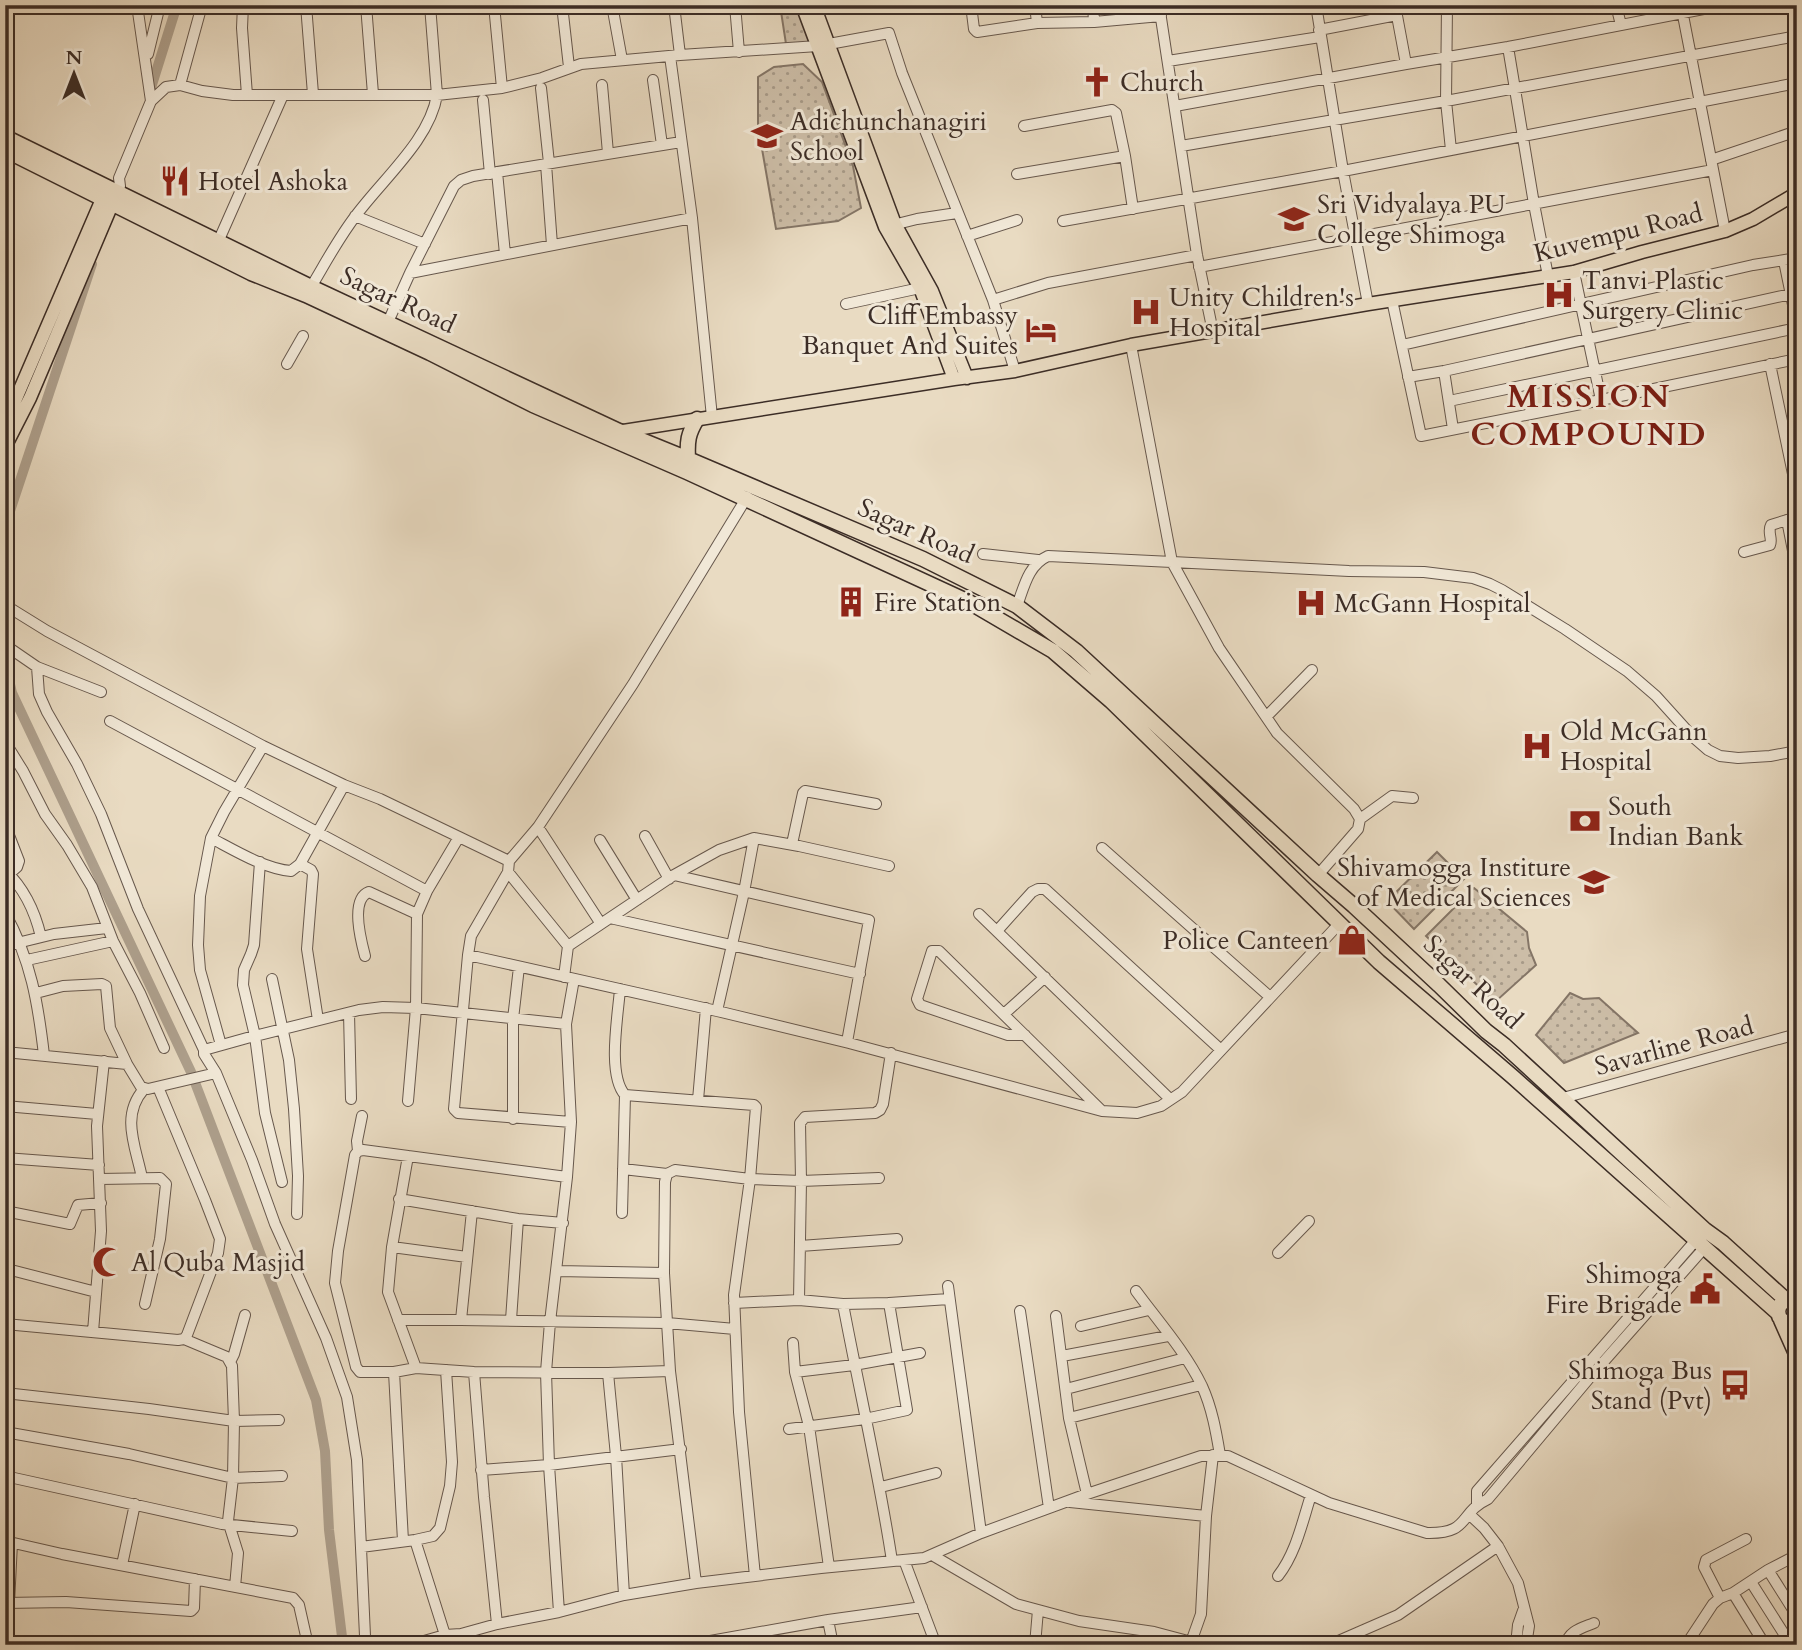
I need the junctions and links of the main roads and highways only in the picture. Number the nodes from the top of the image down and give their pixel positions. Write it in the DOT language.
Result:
graph roads {
  1 [pos="802,5"];
  2 [pos="814,5"];
  3 [pos="824,45"];
  4 [pos="5,137"];
  5 [pos="5,150"];
  6 [pos="112,191"];
  7 [pos="1797,192"];
  8 [pos="890,226"];
  9 [pos="960,378"];
  10 [pos="704,418"];
  11 [pos="5,424"];
  12 [pos="619,431"];
  13 [pos="603,435"];
  14 [pos="5,447"];
  15 [pos="688,459"];
  16 [pos="749,493"];
  17 [pos="1785,1309"];
  18 [pos="1797,1321"];
  19 [pos="1797,1356"];
  1 -- 3 [label="main road"];
  2 -- 3 [label="main road"];
  3 -- 8 [label="main road"];
  4 -- 6 [label="highway, Sagar Road"];
  5 -- 6 [label="highway, Sagar Road"];
  6 -- 11 [label="main road"];
  6 -- 12 [label="highway, Sagar Road"];
  6 -- 13 [label="highway, Sagar Road"];
  6 -- 14 [label="main road"];
  7 -- 9 [label="main road, Kuvempu Road"];
  8 -- 9 [label="main road"];
  8 -- 9 [label="main road"];
  9 -- 10 [label="main road, Kuvempu Road"];
  10 -- 12 [label="main road, Kuvempu Road"];
  10 -- 15 [label="highway"];
  12 -- 13 [label="main road, Kuvempu Road"];
  12 -- 15 [label="highway, Sagar Road"];
  13 -- 16 [label="highway, Sagar Road"];
  15 -- 16 [label="highway, Sagar Road"];
  16 -- 17 [label="highway, Sagar Road"];
  16 -- 17 [label="highway, Sagar Road"];
  17 -- 18 [label="highway"];
  17 -- 19 [label="highway"];
}
